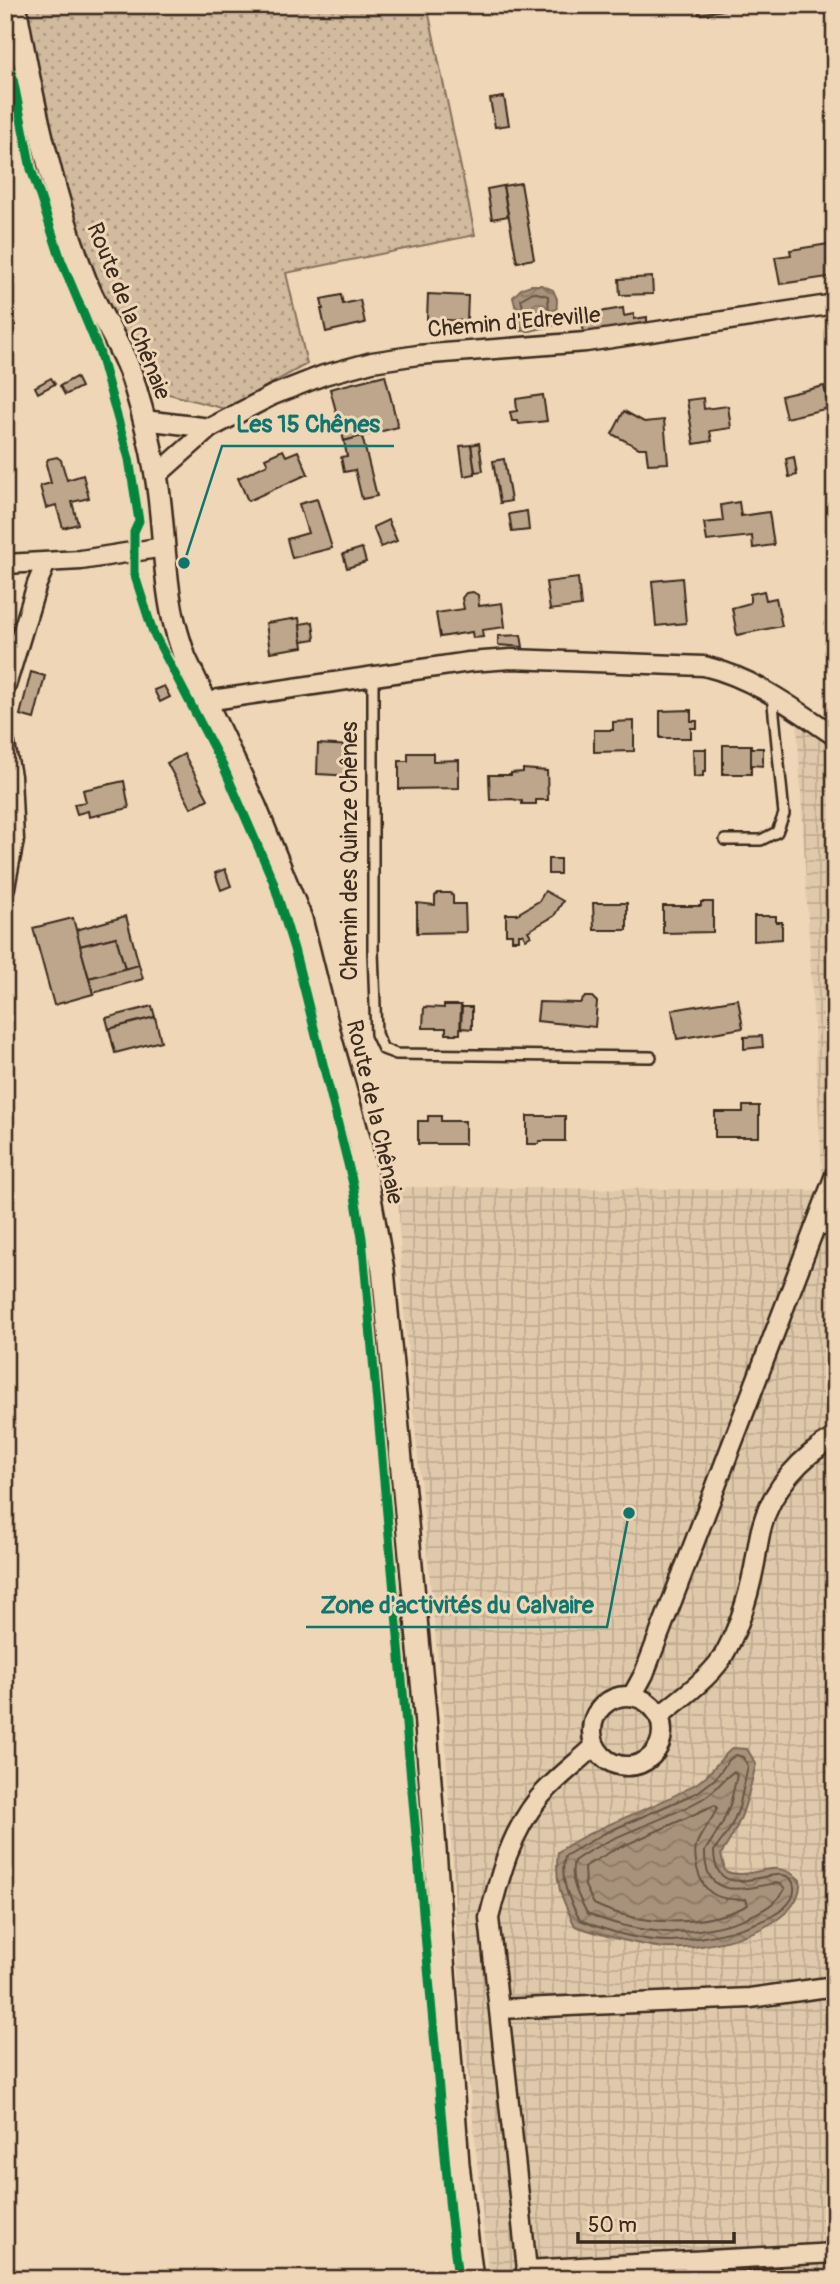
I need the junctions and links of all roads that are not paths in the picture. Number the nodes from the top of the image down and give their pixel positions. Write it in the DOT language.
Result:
graph roads {
  1 [pos="15,5"];
  2 [pos="835,304"];
  3 [pos="144,420"];
  4 [pos="210,428"];
  5 [pos="156,476"];
  6 [pos="164,547"];
  7 [pos="46,563"];
  8 [pos="5,564"];
  9 [pos="373,676"];
  10 [pos="5,688"];
  11 [pos="772,694"];
  12 [pos="208,705"];
  13 [pos="835,736"];
  14 [pos="5,744"];
  15 [pos="725,840"];
  16 [pos="5,887"];
  17 [pos="651,1057"];
  18 [pos="835,1175"];
  19 [pos="814,1225"];
  20 [pos="835,1234"];
  21 [pos="835,1437"];
  22 [pos="632,1696"];
  23 [pos="659,1716"];
  24 [pos="595,1746"];
  25 [pos="835,1986"];
  26 [pos="500,2009"];
  27 [pos="835,2253"];
  28 [pos="699,2270"];
  29 [pos="527,2274"];
  30 [pos="472,2279"];
  1 -- 3 [label="street, Route de la Chênaie"];
  2 -- 4 [label="street, Chemin d'Edreville"];
  3 -- 4 [label="street"];
  3 -- 5 [label="street, Route de la Chênaie"];
  4 -- 5 [label="street, Chemin d'Edreville"];
  5 -- 6 [label="street, Route de la Chênaie"];
  6 -- 7 [label="street"];
  6 -- 12 [label="street, Route de la Chênaie"];
  7 -- 8 [label="street"];
  7 -- 10 [label="street"];
  9 -- 11 [label="street"];
  9 -- 12 [label="street"];
  9 -- 17 [label="lane, Chemin des Quinze Chênes"];
  11 -- 13 [label="street"];
  11 -- 15 [label="lane"];
  12 -- 30 [label="street, Route de la Chênaie"];
  14 -- 16 [label="street"];
  18 -- 19 [label="street"];
  19 -- 20 [label="lane"];
  19 -- 22 [label="street"];
  21 -- 23 [label="street"];
  22 -- 23 [label="street"];
  22 -- 24 [label="street"];
  23 -- 24 [label="street"];
  24 -- 26 [label="street"];
  25 -- 26 [label="street"];
  26 -- 29 [label="street"];
  27 -- 28 [label="street"];
  28 -- 29 [label="street"];
}
